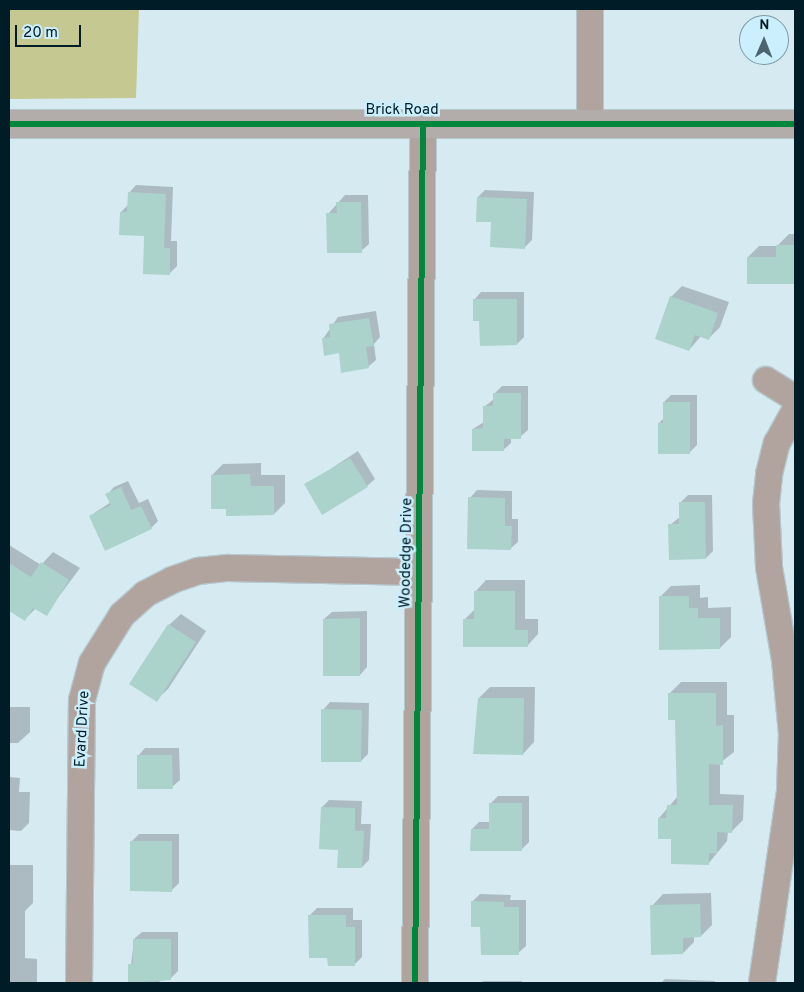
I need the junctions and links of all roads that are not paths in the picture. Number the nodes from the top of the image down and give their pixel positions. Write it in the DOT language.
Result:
graph roads {
  1 [pos="590,9"];
  2 [pos="9,124"];
  3 [pos="423,124"];
  4 [pos="590,124"];
  5 [pos="795,124"];
  6 [pos="766,380"];
  7 [pos="795,398"];
  8 [pos="795,411"];
  9 [pos="419,572"];
  10 [pos="79,983"];
  11 [pos="415,983"];
  12 [pos="762,983"];
  1 -- 4 [label="street"];
  2 -- 3 [label="street, Brick Road"];
  3 -- 4 [label="street, Brick Road"];
  3 -- 9 [label="street, Woodedge Drive"];
  4 -- 5 [label="street, Brick Road"];
  6 -- 7 [label="street"];
  8 -- 12 [label="street"];
  9 -- 10 [label="street, Evard Drive"];
  9 -- 11 [label="street, Woodedge Drive"];
}
